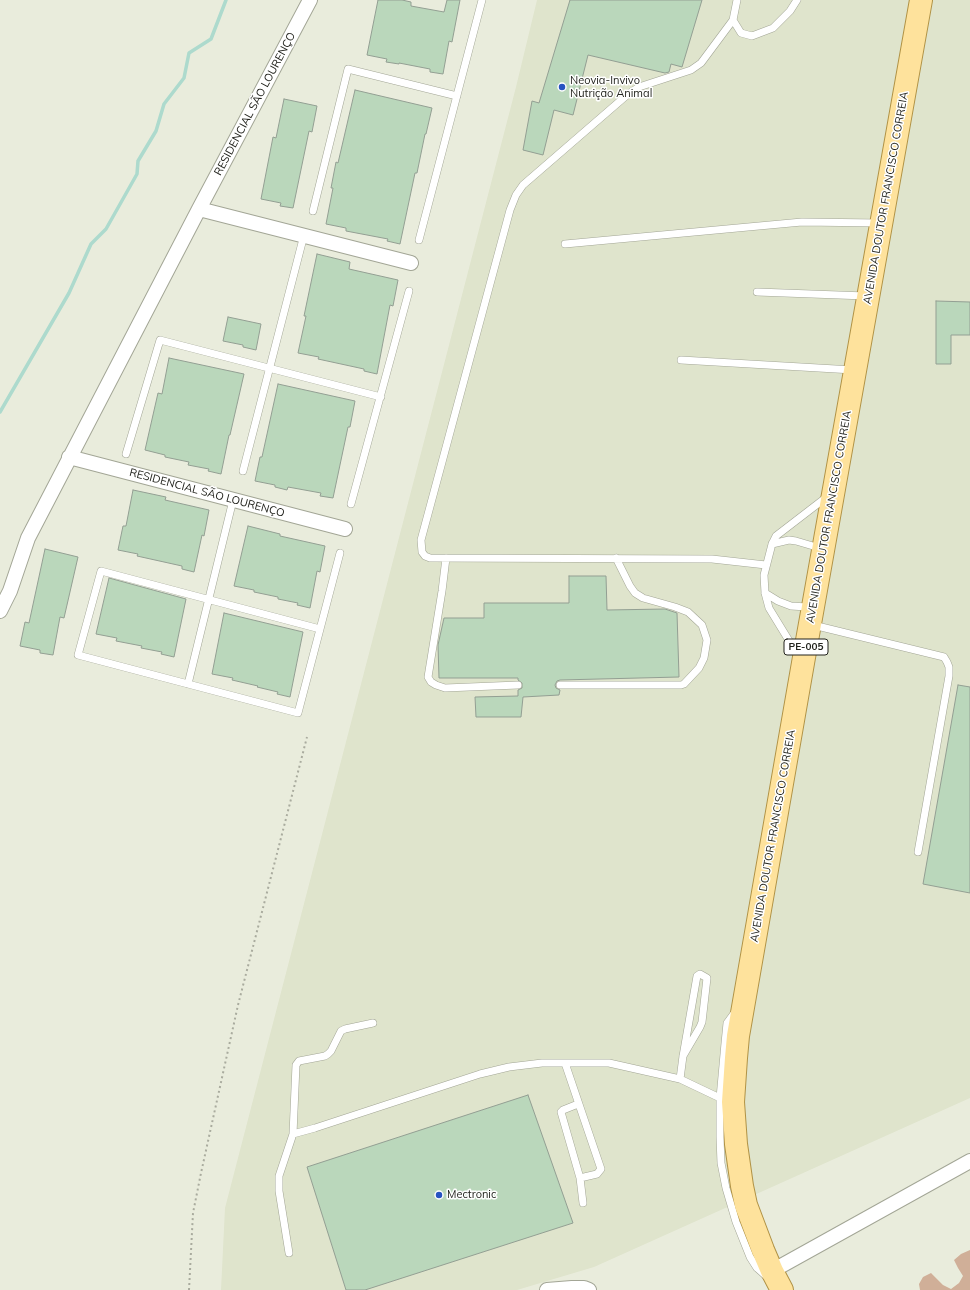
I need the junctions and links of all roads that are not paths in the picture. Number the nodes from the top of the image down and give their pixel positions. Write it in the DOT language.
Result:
graph roads {
  1 [pos="310,0"];
  2 [pos="482,0"];
  3 [pos="737,0"];
  4 [pos="797,0"];
  5 [pos="921,0"];
  6 [pos="733,20"];
  7 [pos="457,96"];
  8 [pos="199,209"];
  9 [pos="313,211"];
  10 [pos="881,223"];
  11 [pos="304,236"];
  12 [pos="419,240"];
  13 [pos="565,244"];
  14 [pos="411,262"];
  15 [pos="410,291"];
  16 [pos="757,292"];
  17 [pos="868,296"];
  18 [pos="681,360"];
  19 [pos="270,368"];
  20 [pos="856,370"];
  21 [pos="380,397"];
  22 [pos="126,454"];
  23 [pos="69,457"];
  24 [pos="243,471"];
  25 [pos="833,492"];
  26 [pos="232,500"];
  27 [pos="351,504"];
  28 [pos="345,529"];
  29 [pos="772,544"];
  30 [pos="823,552"];
  31 [pos="340,553"];
  32 [pos="446,558"];
  33 [pos="616,558"];
  34 [pos="766,565"];
  35 [pos="764,593"];
  36 [pos="208,599"];
  37 [pos="0,611"];
  38 [pos="812,614"];
  39 [pos="320,629"];
  40 [pos="803,664"];
  41 [pos="188,684"];
  42 [pos="518,685"];
  43 [pos="560,686"];
  44 [pos="918,852"];
  45 [pos="373,1023"];
  46 [pos="683,1056"];
  47 [pos="565,1063"];
  48 [pos="680,1079"];
  49 [pos="726,1100"];
  50 [pos="578,1104"];
  51 [pos="293,1134"];
  52 [pos="970,1161"];
  53 [pos="580,1178"];
  54 [pos="583,1203"];
  55 [pos="289,1253"];
  56 [pos="778,1284"];
  57 [pos="547,1290"];
  58 [pos="589,1290"];
  1 -- 8 [label="street, RESIDENCIAL SÃO LOURENÇO"];
  2 -- 7 [label="lane"];
  3 -- 6 [label="lane"];
  4 -- 6 [label="lane"];
  5 -- 10 [label="main road, AVENIDA DOUTOR FRANCISCO CORREIA / PE-005"];
  6 -- 32 [label="lane"];
  7 -- 9 [label="lane"];
  7 -- 12 [label="lane"];
  8 -- 11 [label="street"];
  8 -- 23 [label="street, RESIDENCIAL SÃO LOURENÇO"];
  10 -- 13 [label="lane"];
  10 -- 17 [label="main road, AVENIDA DOUTOR FRANCISCO CORREIA / PE-005"];
  11 -- 14 [label="street"];
  11 -- 19 [label="lane"];
  15 -- 21 [label="lane"];
  16 -- 17 [label="lane"];
  17 -- 20 [label="main road, AVENIDA DOUTOR FRANCISCO CORREIA / PE-005"];
  18 -- 20 [label="lane"];
  19 -- 21 [label="lane"];
  19 -- 22 [label="lane"];
  19 -- 24 [label="lane"];
  20 -- 25 [label="main road, AVENIDA DOUTOR FRANCISCO CORREIA / PE-005"];
  21 -- 27 [label="lane"];
  23 -- 26 [label="street, RESIDENCIAL SÃO LOURENÇO"];
  23 -- 37 [label="street, RESIDENCIAL SÃO LOURENÇO"];
  25 -- 29 [label="lane"];
  25 -- 30 [label="main road, AVENIDA DOUTOR FRANCISCO CORREIA / PE-005"];
  26 -- 28 [label="street, RESIDENCIAL SÃO LOURENÇO"];
  26 -- 36 [label="lane"];
  29 -- 30 [label="lane"];
  29 -- 34 [label="lane"];
  30 -- 38 [label="main road, AVENIDA DOUTOR FRANCISCO CORREIA / PE-005"];
  31 -- 39 [label="lane"];
  32 -- 33 [label="lane"];
  32 -- 42 [label="lane"];
  33 -- 34 [label="lane"];
  33 -- 43 [label="lane"];
  34 -- 35 [label="lane"];
  35 -- 38 [label="lane"];
  35 -- 40 [label="lane"];
  36 -- 39 [label="lane"];
  36 -- 41 [label="lane"];
  36 -- 41 [label="lane"];
  38 -- 40 [label="main road, AVENIDA DOUTOR FRANCISCO CORREIA / PE-005"];
  38 -- 44 [label="lane"];
  39 -- 41 [label="lane"];
  40 -- 49 [label="main road, AVENIDA DOUTOR FRANCISCO CORREIA / PE-005"];
  45 -- 51 [label="lane"];
  46 -- 46 [label="lane"];
  46 -- 48 [label="lane"];
  47 -- 48 [label="lane"];
  47 -- 50 [label="lane"];
  47 -- 51 [label="lane"];
  48 -- 49 [label="lane"];
  49 -- 56 [label="main road, AVENIDA DOUTOR FRANCISCO CORREIA / PE-005"];
  50 -- 53 [label="lane"];
  50 -- 53 [label="lane"];
  51 -- 55 [label="lane"];
  52 -- 56 [label="street"];
  53 -- 54 [label="lane"];
  57 -- 58 [label="street"];
}
